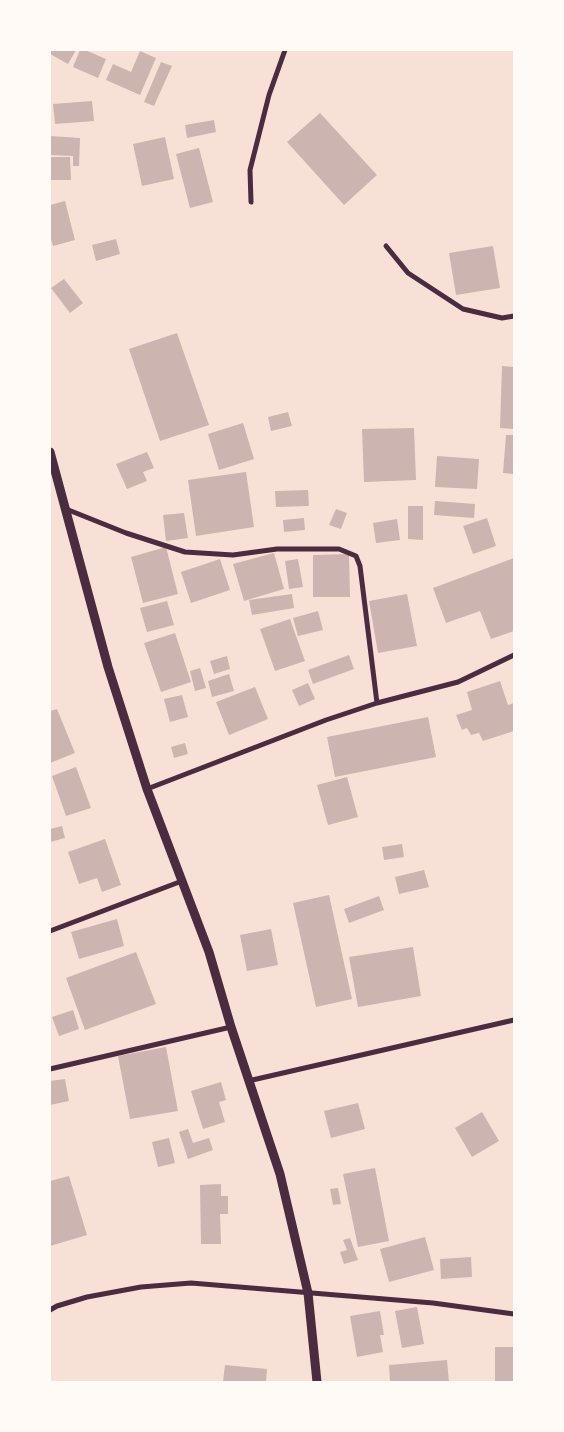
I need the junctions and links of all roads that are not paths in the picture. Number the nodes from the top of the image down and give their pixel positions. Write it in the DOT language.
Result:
graph roads {
  1 [pos="286,50"];
  2 [pos="251,202"];
  3 [pos="386,246"];
  4 [pos="514,316"];
  5 [pos="50,452"];
  6 [pos="66,509"];
  7 [pos="514,655"];
  8 [pos="377,703"];
  9 [pos="147,789"];
  10 [pos="182,882"];
  11 [pos="50,931"];
  12 [pos="514,1020"];
  13 [pos="231,1027"];
  14 [pos="50,1068"];
  15 [pos="248,1080"];
  16 [pos="308,1293"];
  17 [pos="50,1310"];
  18 [pos="514,1314"];
  19 [pos="318,1382"];
  1 -- 2 [label="street"];
  3 -- 4 [label="street"];
  5 -- 6 [label="street"];
  6 -- 8 [label="street"];
  6 -- 9 [label="street"];
  7 -- 8 [label="street"];
  8 -- 9 [label="street"];
  9 -- 10 [label="street"];
  10 -- 11 [label="street"];
  10 -- 13 [label="street"];
  12 -- 15 [label="street"];
  13 -- 14 [label="street"];
  13 -- 15 [label="street"];
  15 -- 16 [label="street"];
  16 -- 17 [label="street"];
  16 -- 18 [label="street"];
  16 -- 19 [label="street"];
}
